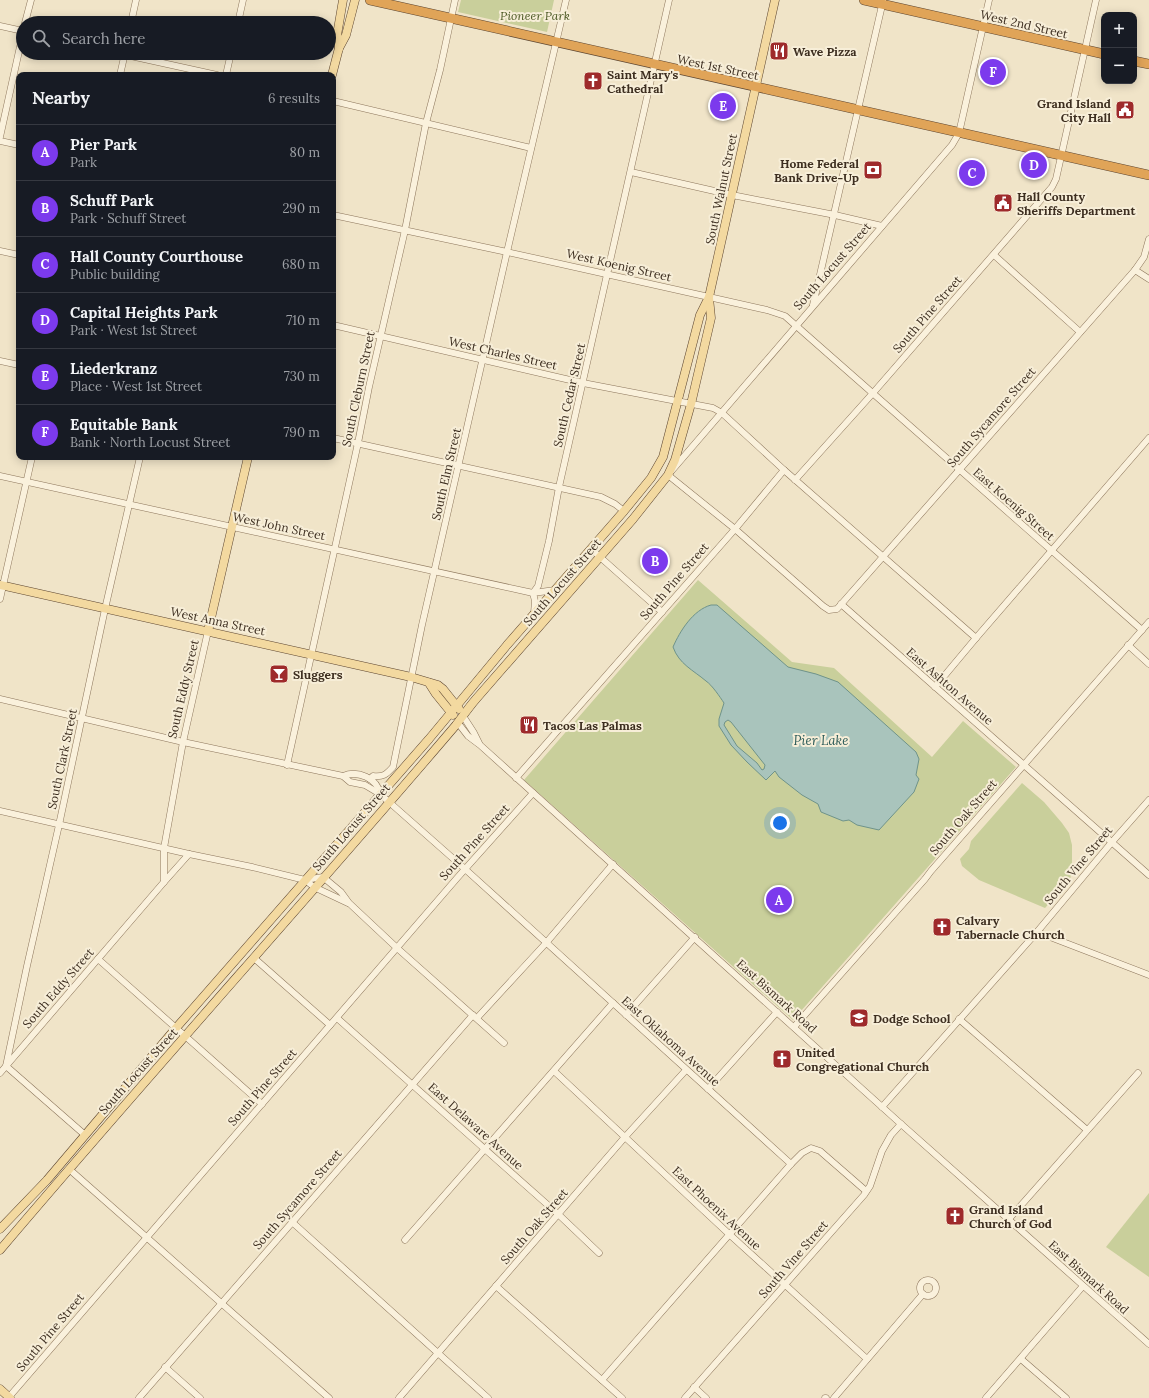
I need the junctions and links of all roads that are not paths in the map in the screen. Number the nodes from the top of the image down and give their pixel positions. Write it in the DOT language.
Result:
graph roads {
  1 [pos="31,0"];
  2 [pos="136,0"];
  3 [pos="243,0"];
  4 [pos="343,0"];
  5 [pos="355,0"];
  6 [pos="370,0"];
  7 [pos="455,0"];
  8 [pos="566,0"];
  9 [pos="669,0"];
  10 [pos="775,0"];
  11 [pos="864,0"];
  12 [pos="989,0"];
  13 [pos="1096,0"];
  14 [pos="882,2"];
  15 [pos="27,16"];
  16 [pos="133,16"];
  17 [pos="240,16"];
  18 [pos="450,18"];
  19 [pos="0,26"];
  20 [pos="983,27"];
  21 [pos="16,30"];
  22 [pos="556,42"];
  23 [pos="339,48"];
  24 [pos="1085,50"];
  25 [pos="1101,53"];
  26 [pos="17,60"];
  27 [pos="124,60"];
  28 [pos="152,60"];
  29 [pos="229,60"];
  30 [pos="336,60"];
  31 [pos="336,60"];
  32 [pos="1137,62"];
  33 [pos="1149,64"];
  34 [pos="655,65"];
  35 [pos="121,72"];
  36 [pos="205,72"];
  37 [pos="227,72"];
  38 [pos="333,72"];
  39 [pos="756,87"];
  40 [pos="336,102"];
  41 [pos="858,110"];
  42 [pos="426,123"];
  43 [pos="959,133"];
  44 [pos="0,139"];
  45 [pos="16,144"];
  46 [pos="531,148"];
  47 [pos="1061,156"];
  48 [pos="631,172"];
  49 [pos="1149,175"];
  50 [pos="732,195"];
  51 [pos="835,215"];
  52 [pos="336,216"];
  53 [pos="882,226"];
  54 [pos="405,230"];
  55 [pos="1149,239"];
  56 [pos="0,251"];
  57 [pos="507,252"];
  58 [pos="16,254"];
  59 [pos="994,255"];
  60 [pos="1135,270"];
  61 [pos="608,274"];
  62 [pos="1149,280"];
  63 [pos="709,297"];
  64 [pos="813,307"];
  65 [pos="336,326"];
  66 [pos="797,326"];
  67 [pos="1080,332"];
  68 [pos="381,336"];
  69 [pos="483,360"];
  70 [pos="0,361"];
  71 [pos="16,365"];
  72 [pos="583,383"];
  73 [pos="873,394"];
  74 [pos="678,402"];
  75 [pos="691,404"];
  76 [pos="722,413"];
  77 [pos="1149,438"];
  78 [pos="336,439"];
  79 [pos="358,443"];
  80 [pos="31,460"];
  81 [pos="139,460"];
  82 [pos="247,460"];
  83 [pos="459,465"];
  84 [pos="784,470"];
  85 [pos="959,470"];
  86 [pos="668,475"];
  87 [pos="0,476"];
  88 [pos="795,480"];
  89 [pos="27,482"];
  90 [pos="559,487"];
  91 [pos="129,504"];
  92 [pos="624,511"];
  93 [pos="232,527"];
  94 [pos="735,529"];
  95 [pos="334,549"];
  96 [pos="591,549"];
  97 [pos="1051,551"];
  98 [pos="600,556"];
  99 [pos="883,557"];
  100 [pos="435,571"];
  101 [pos="2,585"];
  102 [pos="555,590"];
  103 [pos="533,593"];
  104 [pos="0,599"];
  105 [pos="841,604"];
  106 [pos="105,609"];
  107 [pos="662,612"];
  108 [pos="534,613"];
  109 [pos="1149,622"];
  110 [pos="1142,630"];
  111 [pos="208,631"];
  112 [pos="976,638"];
  113 [pos="1128,645"];
  114 [pos="311,655"];
  115 [pos="1149,664"];
  116 [pos="411,677"];
  117 [pos="429,683"];
  118 [pos="935,687"];
  119 [pos="0,699"];
  120 [pos="456,704"];
  121 [pos="451,711"];
  122 [pos="82,718"];
  123 [pos="460,719"];
  124 [pos="183,742"];
  125 [pos="287,765"];
  126 [pos="1024,765"];
  127 [pos="343,776"];
  128 [pos="516,778"];
  129 [pos="370,779"];
  130 [pos="533,793"];
  131 [pos="380,794"];
  132 [pos="1149,800"];
  133 [pos="389,802"];
  134 [pos="0,811"];
  135 [pos="60,825"];
  136 [pos="1112,842"];
  137 [pos="164,848"];
  138 [pos="189,854"];
  139 [pos="613,864"];
  140 [pos="465,869"];
  141 [pos="1149,875"];
  142 [pos="323,877"];
  143 [pos="305,880"];
  144 [pos="164,882"];
  145 [pos="314,888"];
  146 [pos="349,903"];
  147 [pos="1037,932"];
  148 [pos="695,937"];
  149 [pos="546,943"];
  150 [pos="397,948"];
  151 [pos="254,958"];
  152 [pos="98,959"];
  153 [pos="1149,975"];
  154 [pos="613,1003"];
  155 [pos="777,1012"];
  156 [pos="626,1015"];
  157 [pos="475,1017"];
  158 [pos="337,1018"];
  159 [pos="960,1019"];
  160 [pos="330,1026"];
  161 [pos="794,1027"];
  162 [pos="176,1028"];
  163 [pos="186,1037"];
  164 [pos="504,1043"];
  165 [pos="6,1066"];
  166 [pos="686,1070"];
  167 [pos="554,1071"];
  168 [pos="0,1073"];
  169 [pos="1138,1073"];
  170 [pos="412,1084"];
  171 [pos="708,1089"];
  172 [pos="262,1104"];
  173 [pos="882,1107"];
  174 [pos="901,1124"];
  175 [pos="1087,1130"];
  176 [pos="85,1135"];
  177 [pos="625,1137"];
  178 [pos="485,1149"];
  179 [pos="791,1164"];
  180 [pos="69,1169"];
  181 [pos="866,1191"];
  182 [pos="558,1214"];
  183 [pos="1008,1220"];
  184 [pos="292,1222"];
  185 [pos="0,1229"];
  186 [pos="729,1234"];
  187 [pos="147,1237"];
  188 [pos="405,1240"];
  189 [pos="0,1250"];
  190 [pos="599,1253"];
  191 [pos="785,1285"];
  192 [pos="496,1286"];
  193 [pos="1083,1286"];
  194 [pos="923,1294"];
  195 [pos="221,1302"];
  196 [pos="1149,1344"];
  197 [pos="438,1353"];
  198 [pos="1021,1359"];
  199 [pos="867,1360"];
  200 [pos="165,1367"];
  201 [pos="602,1380"];
  202 [pos="694,1387"];
  203 [pos="0,1389"];
  204 [pos="9,1398"];
  205 [pos="139,1398"];
  206 [pos="200,1398"];
  207 [pos="329,1398"];
  208 [pos="398,1398"];
  209 [pos="488,1398"];
  210 [pos="622,1398"];
  211 [pos="684,1398"];
  212 [pos="706,1398"];
  213 [pos="834,1398"];
  214 [pos="986,1398"];
  215 [pos="1066,1398"];
  1 -- 15 [label="street"];
  2 -- 16 [label="street"];
  3 -- 17 [label="street"];
  4 -- 23 [label="main road"];
  5 -- 23 [label="main road"];
  6 -- 18 [label="highway, West 1st Street"];
  7 -- 18 [label="street, South Cleburn Street"];
  8 -- 22 [label="street"];
  9 -- 34 [label="street"];
  10 -- 39 [label="main road, South Walnut Street"];
  11 -- 14 [label="highway, West 2nd Street"];
  12 -- 20 [label="street"];
  13 -- 24 [label="street, South Pine Street"];
  14 -- 20 [label="highway, West 2nd Street"];
  14 -- 41 [label="street"];
  18 -- 22 [label="highway, West 1st Street"];
  18 -- 42 [label="street, South Cleburn Street"];
  19 -- 21 [label="street"];
  20 -- 24 [label="highway, West 2nd Street"];
  20 -- 43 [label="street"];
  22 -- 34 [label="highway, West 1st Street"];
  22 -- 46 [label="street"];
  23 -- 30 [label="main road"];
  24 -- 25 [label="highway, West 2nd Street"];
  24 -- 47 [label="street, South Pine Street"];
  26 -- 44 [label="street"];
  27 -- 35 [label="street"];
  28 -- 36 [label="street"];
  29 -- 37 [label="street"];
  31 -- 38 [label="main road"];
  32 -- 33 [label="highway"];
  34 -- 39 [label="highway, West 1st Street"];
  34 -- 48 [label="street"];
  39 -- 41 [label="highway, West 1st Street"];
  39 -- 50 [label="main road, South Walnut Street"];
  40 -- 42 [label="street"];
  41 -- 43 [label="highway, West 1st Street"];
  41 -- 51 [label="street"];
  42 -- 46 [label="street"];
  42 -- 54 [label="street, South Cleburn Street"];
  43 -- 47 [label="highway, West 1st Street"];
  43 -- 53 [label="street, South Locust Street"];
  44 -- 45 [label="street"];
  46 -- 57 [label="street, South Elm Street"];
  47 -- 49 [label="highway, West 1st Street"];
  47 -- 59 [label="street, South Pine Street"];
  48 -- 50 [label="street"];
  48 -- 61 [label="street, South Cedar Street"];
  50 -- 51 [label="street"];
  50 -- 63 [label="main road, South Walnut Street"];
  51 -- 53 [label="street"];
  51 -- 64 [label="street"];
  52 -- 54 [label="street, West Koenig Street"];
  53 -- 64 [label="street, South Locust Street"];
  54 -- 57 [label="street, West Koenig Street"];
  54 -- 68 [label="street, South Cleburn Street"];
  55 -- 60 [label="street, South Sycamore Street"];
  56 -- 58 [label="street"];
  57 -- 61 [label="street, West Koenig Street"];
  57 -- 69 [label="street, South Elm Street"];
  59 -- 67 [label="street"];
  59 -- 73 [label="street, South Pine Street"];
  60 -- 62 [label="street"];
  60 -- 67 [label="street, South Sycamore Street"];
  61 -- 63 [label="street, West Koenig Street"];
  61 -- 72 [label="street, South Cedar Street"];
  63 -- 66 [label="street, West Koenig Street"];
  63 -- 74 [label="main road, South Walnut Street"];
  63 -- 75 [label="main road, South Walnut Street"];
  64 -- 66 [label="street, South Locust Street"];
  65 -- 68 [label="street, West Charles Street"];
  66 -- 73 [label="street, West Koenig Street"];
  66 -- 76 [label="street, South Locust Street"];
  67 -- 85 [label="street, South Sycamore Street"];
  68 -- 69 [label="street, West Charles Street"];
  68 -- 79 [label="street, South Cleburn Street"];
  69 -- 72 [label="street, West Charles Street"];
  69 -- 83 [label="street, South Elm Street"];
  70 -- 71 [label="street"];
  72 -- 74 [label="street, West Charles Street"];
  72 -- 90 [label="street, South Cedar Street"];
  73 -- 85 [label="street, East Koenig Street"];
  73 -- 88 [label="street, South Pine Street"];
  74 -- 75 [label="street, West Charles Street"];
  74 -- 92 [label="main road, South Locust Street"];
  75 -- 76 [label="street, West Charles Street"];
  75 -- 86 [label="main road, South Locust Street"];
  76 -- 84 [label="street"];
  76 -- 86 [label="street, South Locust Street"];
  77 -- 97 [label="street"];
  78 -- 79 [label="street"];
  79 -- 83 [label="street"];
  79 -- 95 [label="street, South Cleburn Street"];
  80 -- 89 [label="street"];
  81 -- 91 [label="street, South Clark Street"];
  82 -- 93 [label="main road, South Eddy Street"];
  83 -- 90 [label="street"];
  83 -- 100 [label="street, South Elm Street"];
  84 -- 88 [label="street"];
  84 -- 94 [label="street, South Pine Street"];
  85 -- 97 [label="street, East Koenig Street"];
  85 -- 99 [label="street, South Sycamore Street"];
  86 -- 94 [label="street"];
  86 -- 98 [label="main road, South Locust Street"];
  87 -- 89 [label="street, West John Street"];
  88 -- 99 [label="street"];
  89 -- 91 [label="street, West John Street"];
  89 -- 101 [label="street"];
  90 -- 92 [label="street"];
  90 -- 103 [label="street, South Cedar Street"];
  91 -- 93 [label="street, West John Street"];
  91 -- 106 [label="street, South Clark Street"];
  92 -- 96 [label="main road, South Locust Street"];
  93 -- 95 [label="street, West John Street"];
  93 -- 111 [label="main road, South Eddy Street"];
  94 -- 105 [label="street"];
  94 -- 107 [label="street, South Pine Street"];
  95 -- 100 [label="street, West John Street"];
  95 -- 114 [label="street, South Cleburn Street"];
  96 -- 98 [label="street"];
  96 -- 102 [label="main road, South Locust Street"];
  97 -- 110 [label="street, East Koenig Street"];
  97 -- 112 [label="street"];
  98 -- 107 [label="street"];
  98 -- 123 [label="main road, South Locust Street"];
  99 -- 105 [label="street, South Sycamore Street"];
  99 -- 112 [label="street"];
  100 -- 103 [label="street, West John Street"];
  100 -- 116 [label="street, South Elm Street"];
  101 -- 104 [label="street"];
  101 -- 106 [label="main road, West Anna Street"];
  102 -- 103 [label="street, West John Street"];
  102 -- 108 [label="main road, South Locust Street"];
  103 -- 108 [label="street, South Cedar Street"];
  105 -- 118 [label="street, East Ashton Avenue"];
  106 -- 111 [label="main road, West Anna Street"];
  106 -- 122 [label="street, South Clark Street"];
  107 -- 128 [label="street, South Pine Street"];
  108 -- 120 [label="main road, South Locust Street"];
  109 -- 110 [label="street, South Oak Street"];
  110 -- 113 [label="street, South Oak Street"];
  111 -- 114 [label="main road, West Anna Street"];
  111 -- 124 [label="street, South Eddy Street"];
  112 -- 118 [label="street"];
  113 -- 115 [label="street"];
  113 -- 126 [label="street, South Oak Street"];
  114 -- 116 [label="main road, West Anna Street"];
  114 -- 125 [label="street, South Cleburn Street"];
  116 -- 117 [label="main road, West Anna Street"];
  116 -- 129 [label="street, South Elm Street"];
  117 -- 120 [label="main road, West Anna Street"];
  117 -- 121 [label="main road"];
  118 -- 126 [label="street, East Ashton Avenue"];
  119 -- 122 [label="street"];
  120 -- 121 [label="main road, South Locust Street"];
  120 -- 123 [label="main road, West Anna Street"];
  121 -- 123 [label="main road"];
  121 -- 131 [label="main road, South Locust Street"];
  122 -- 124 [label="street"];
  122 -- 135 [label="street, South Clark Street"];
  123 -- 128 [label="street, East Bismark Road"];
  123 -- 133 [label="main road, South Locust Street"];
  124 -- 125 [label="street"];
  124 -- 137 [label="street, South Eddy Street"];
  125 -- 127 [label="street"];
  126 -- 136 [label="street, East Ashton Avenue"];
  126 -- 161 [label="street, South Oak Street"];
  127 -- 129 [label="street"];
  127 -- 131 [label="street"];
  128 -- 130 [label="street, East Bismark Road"];
  129 -- 131 [label="street"];
  130 -- 139 [label="street, East Bismark Road"];
  130 -- 140 [label="street, South Pine Street"];
  131 -- 133 [label="street, East Oklahoma Avenue"];
  131 -- 143 [label="main road, South Locust Street"];
  132 -- 136 [label="street, South Vine Street"];
  133 -- 140 [label="street, East Oklahoma Avenue"];
  133 -- 142 [label="main road, South Locust Street"];
  134 -- 135 [label="street"];
  135 -- 137 [label="street"];
  135 -- 165 [label="street, South Clark Street"];
  136 -- 141 [label="street, East Ashton Avenue"];
  136 -- 147 [label="street, South Vine Street"];
  137 -- 138 [label="street"];
  137 -- 144 [label="street, South Eddy Street"];
  138 -- 143 [label="street"];
  138 -- 144 [label="street, South Eddy Street"];
  139 -- 148 [label="street, East Bismark Road"];
  139 -- 149 [label="street, South Sycamore Street"];
  140 -- 149 [label="street, East Oklahoma Avenue"];
  140 -- 150 [label="street, South Pine Street"];
  142 -- 143 [label="street"];
  142 -- 145 [label="main road, South Locust Street"];
  142 -- 146 [label="street"];
  143 -- 145 [label="street"];
  143 -- 162 [label="main road, South Locust Street"];
  144 -- 152 [label="street, South Eddy Street"];
  145 -- 146 [label="street"];
  145 -- 151 [label="main road, South Locust Street"];
  146 -- 150 [label="street"];
  147 -- 153 [label="street"];
  147 -- 159 [label="street, South Vine Street"];
  148 -- 155 [label="street, East Bismark Road"];
  148 -- 156 [label="street"];
  149 -- 154 [label="street, East Oklahoma Avenue"];
  149 -- 157 [label="street, South Sycamore Street"];
  150 -- 157 [label="street"];
  150 -- 158 [label="street, South Pine Street"];
  151 -- 160 [label="street"];
  151 -- 163 [label="main road, South Locust Street"];
  152 -- 162 [label="street"];
  152 -- 165 [label="street, South Eddy Street"];
  154 -- 156 [label="street, East Oklahoma Avenue"];
  154 -- 167 [label="street"];
  155 -- 161 [label="street, East Bismark Road"];
  155 -- 171 [label="street"];
  156 -- 166 [label="street, East Oklahoma Avenue"];
  157 -- 164 [label="street"];
  157 -- 170 [label="street, South Sycamore Street"];
  158 -- 160 [label="street, South Pine Street"];
  158 -- 170 [label="street, East Delaware Avenue"];
  159 -- 173 [label="street, South Vine Street"];
  159 -- 175 [label="street"];
  160 -- 172 [label="street, South Pine Street"];
  161 -- 173 [label="street, East Bismark Road"];
  162 -- 163 [label="street"];
  162 -- 176 [label="main road, South Locust Street"];
  163 -- 172 [label="street"];
  163 -- 180 [label="main road, South Locust Street"];
  165 -- 168 [label="street, South Eddy Street"];
  165 -- 176 [label="street"];
  166 -- 171 [label="street, East Oklahoma Avenue"];
  166 -- 177 [label="street, South Oak Street"];
  167 -- 177 [label="street, East Phoenix Avenue"];
  167 -- 178 [label="street"];
  169 -- 175 [label="street"];
  170 -- 178 [label="street, East Delaware Avenue"];
  170 -- 184 [label="street, South Sycamore Street"];
  171 -- 179 [label="street, East Oklahoma Avenue"];
  172 -- 187 [label="street, South Pine Street"];
  173 -- 174 [label="street, East Bismark Road"];
  174 -- 181 [label="street, South Vine Street"];
  174 -- 183 [label="street, East Bismark Road"];
  175 -- 183 [label="street"];
  176 -- 185 [label="main road, South Locust Street"];
  177 -- 182 [label="street, South Oak Street"];
  177 -- 186 [label="street, East Phoenix Avenue"];
  178 -- 182 [label="street, East Delaware Avenue"];
  178 -- 188 [label="street"];
  179 -- 181 [label="street"];
  179 -- 186 [label="street"];
  180 -- 187 [label="street"];
  180 -- 189 [label="main road, South Locust Street"];
  181 -- 191 [label="street, South Vine Street"];
  182 -- 190 [label="street, East Delaware Avenue"];
  182 -- 192 [label="street, South Oak Street"];
  183 -- 193 [label="street, East Bismark Road"];
  184 -- 195 [label="street, South Sycamore Street"];
  184 -- 197 [label="street"];
  186 -- 191 [label="street, East Phoenix Avenue"];
  186 -- 201 [label="street"];
  187 -- 195 [label="street"];
  187 -- 204 [label="street, South Pine Street"];
  191 -- 199 [label="street, East Phoenix Avenue"];
  191 -- 202 [label="street, South Vine Street"];
  192 -- 197 [label="street, South Oak Street"];
  192 -- 201 [label="street"];
  193 -- 196 [label="street, East Bismark Road"];
  193 -- 198 [label="street"];
  194 -- 199 [label="street"];
  195 -- 200 [label="street, South Sycamore Street"];
  195 -- 207 [label="street"];
  197 -- 208 [label="street, South Oak Street"];
  197 -- 209 [label="street"];
  198 -- 214 [label="street"];
  198 -- 215 [label="street"];
  199 -- 213 [label="street"];
  200 -- 205 [label="street, South Sycamore Street"];
  200 -- 206 [label="street"];
  201 -- 210 [label="street"];
  202 -- 211 [label="street, South Vine Street"];
  202 -- 212 [label="street"];
  203 -- 204 [label="main road"];
}
